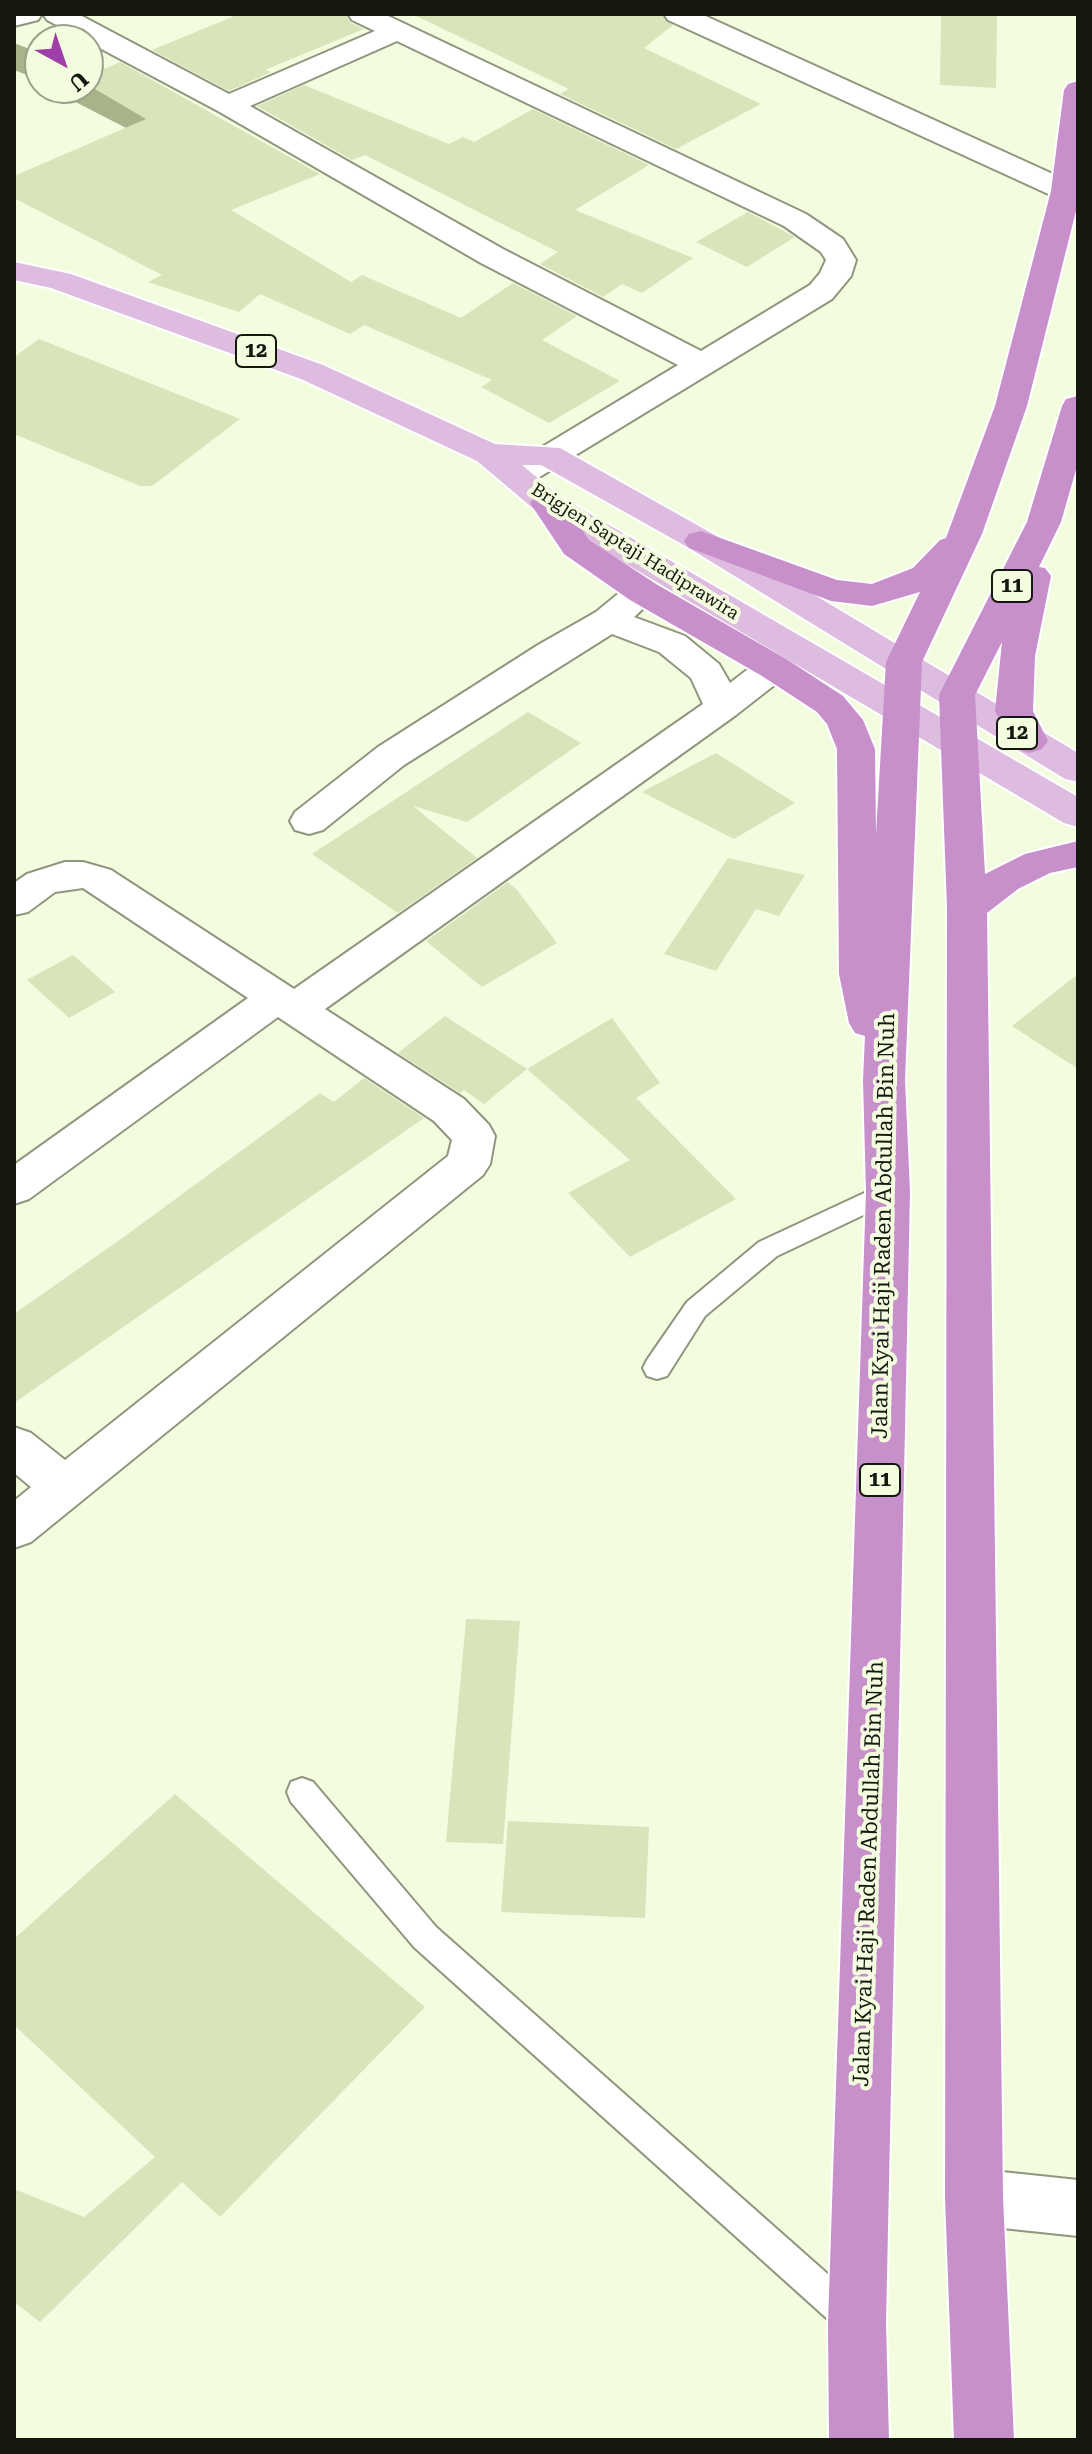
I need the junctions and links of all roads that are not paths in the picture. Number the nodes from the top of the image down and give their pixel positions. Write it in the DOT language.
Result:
graph roads {
  1 [pos="28,14"];
  2 [pos="57,14"];
  3 [pos="362,14"];
  4 [pos="678,14"];
  5 [pos="14,18"];
  6 [pos="395,32"];
  7 [pos="1078,90"];
  8 [pos="228,105"];
  9 [pos="1066,191"];
  10 [pos="14,271"];
  11 [pos="701,364"];
  12 [pos="1075,417"];
  13 [pos="489,454"];
  14 [pos="548,455"];
  15 [pos="516,477"];
  16 [pos="547,503"];
  17 [pos="1044,522"];
  18 [pos="965,534"];
  19 [pos="701,541"];
  20 [pos="643,592"];
  21 [pos="609,620"];
  22 [pos="786,659"];
  23 [pos="904,662"];
  24 [pos="957,695"];
  25 [pos="723,707"];
  26 [pos="902,711"];
  27 [pos="1029,741"];
  28 [pos="960,744"];
  29 [pos="1078,770"];
  30 [pos="1078,814"];
  31 [pos="309,821"];
  32 [pos="1078,854"];
  33 [pos="14,902"];
  34 [pos="967,908"];
  35 [pos="286,1003"];
  36 [pos="884,1080"];
  37 [pos="14,1188"];
  38 [pos="888,1192"];
  39 [pos="657,1368"];
  40 [pos="14,1446"];
  41 [pos="64,1487"];
  42 [pos="14,1528"];
  43 [pos="302,1792"];
  44 [pos="974,2197"];
  45 [pos="1078,2208"];
  46 [pos="857,2323"];
  47 [pos="859,2440"];
  48 [pos="984,2440"];
  1 -- 5 [label="street"];
  2 -- 8 [label="street"];
  3 -- 6 [label="street"];
  4 -- 9 [label="street"];
  6 -- 8 [label="street"];
  6 -- 11 [label="street"];
  7 -- 9 [label="highway, Jalan Kyai Haji Raden Abdullah Bin Nuh / 11"];
  8 -- 11 [label="street"];
  9 -- 18 [label="highway, Jalan Kyai Haji Raden Abdullah Bin Nuh / 11"];
  10 -- 13 [label="main road, 12"];
  11 -- 14 [label="street"];
  12 -- 17 [label="highway, 11"];
  13 -- 14 [label="main road, Brigjen Saptaji Hadiprawira / 12"];
  13 -- 15 [label="main road, Brigjen Saptaji Hadiprawira / 12"];
  14 -- 15 [label="street"];
  14 -- 19 [label="main road, Brigjen Saptaji Hadiprawira / 12"];
  15 -- 16 [label="main road, Brigjen Saptaji Hadiprawira / 12"];
  16 -- 20 [label="highway"];
  16 -- 22 [label="main road, Brigjen Saptaji Hadiprawira / 12"];
  17 -- 24 [label="highway, 11"];
  17 -- 27 [label="highway"];
  18 -- 19 [label="highway, 12"];
  18 -- 23 [label="highway, Jalan Kyai Haji Raden Abdullah Bin Nuh / 11"];
  19 -- 23 [label="main road, Brigjen Saptaji Hadiprawira / 12"];
  20 -- 21 [label="street"];
  20 -- 22 [label="highway"];
  21 -- 25 [label="street"];
  21 -- 31 [label="street"];
  22 -- 25 [label="street"];
  22 -- 26 [label="main road, Brigjen Saptaji Hadiprawira / 12"];
  22 -- 36 [label="highway"];
  23 -- 24 [label="main road, 12"];
  23 -- 26 [label="highway, Jalan Kyai Haji Raden Abdullah Bin Nuh / 11"];
  24 -- 27 [label="main road, 12"];
  24 -- 28 [label="highway"];
  25 -- 35 [label="street"];
  26 -- 28 [label="main road, 12"];
  26 -- 36 [label="highway, Jalan Kyai Haji Raden Abdullah Bin Nuh / 11"];
  27 -- 29 [label="main road, 12"];
  28 -- 30 [label="main road, 12"];
  28 -- 34 [label="highway"];
  32 -- 34 [label="highway"];
  33 -- 35 [label="street"];
  34 -- 44 [label="highway"];
  35 -- 37 [label="street"];
  35 -- 41 [label="street"];
  36 -- 38 [label="highway, Jalan Kyai Haji Raden Abdullah Bin Nuh / 11"];
  38 -- 39 [label="lane"];
  38 -- 46 [label="highway, Jalan Kyai Haji Raden Abdullah Bin Nuh / 11"];
  40 -- 41 [label="street"];
  41 -- 42 [label="street"];
  43 -- 46 [label="lane"];
  44 -- 45 [label="street"];
  44 -- 48 [label="highway"];
  46 -- 47 [label="highway, Jalan Kyai Haji Raden Abdullah Bin Nuh / 11"];
}
